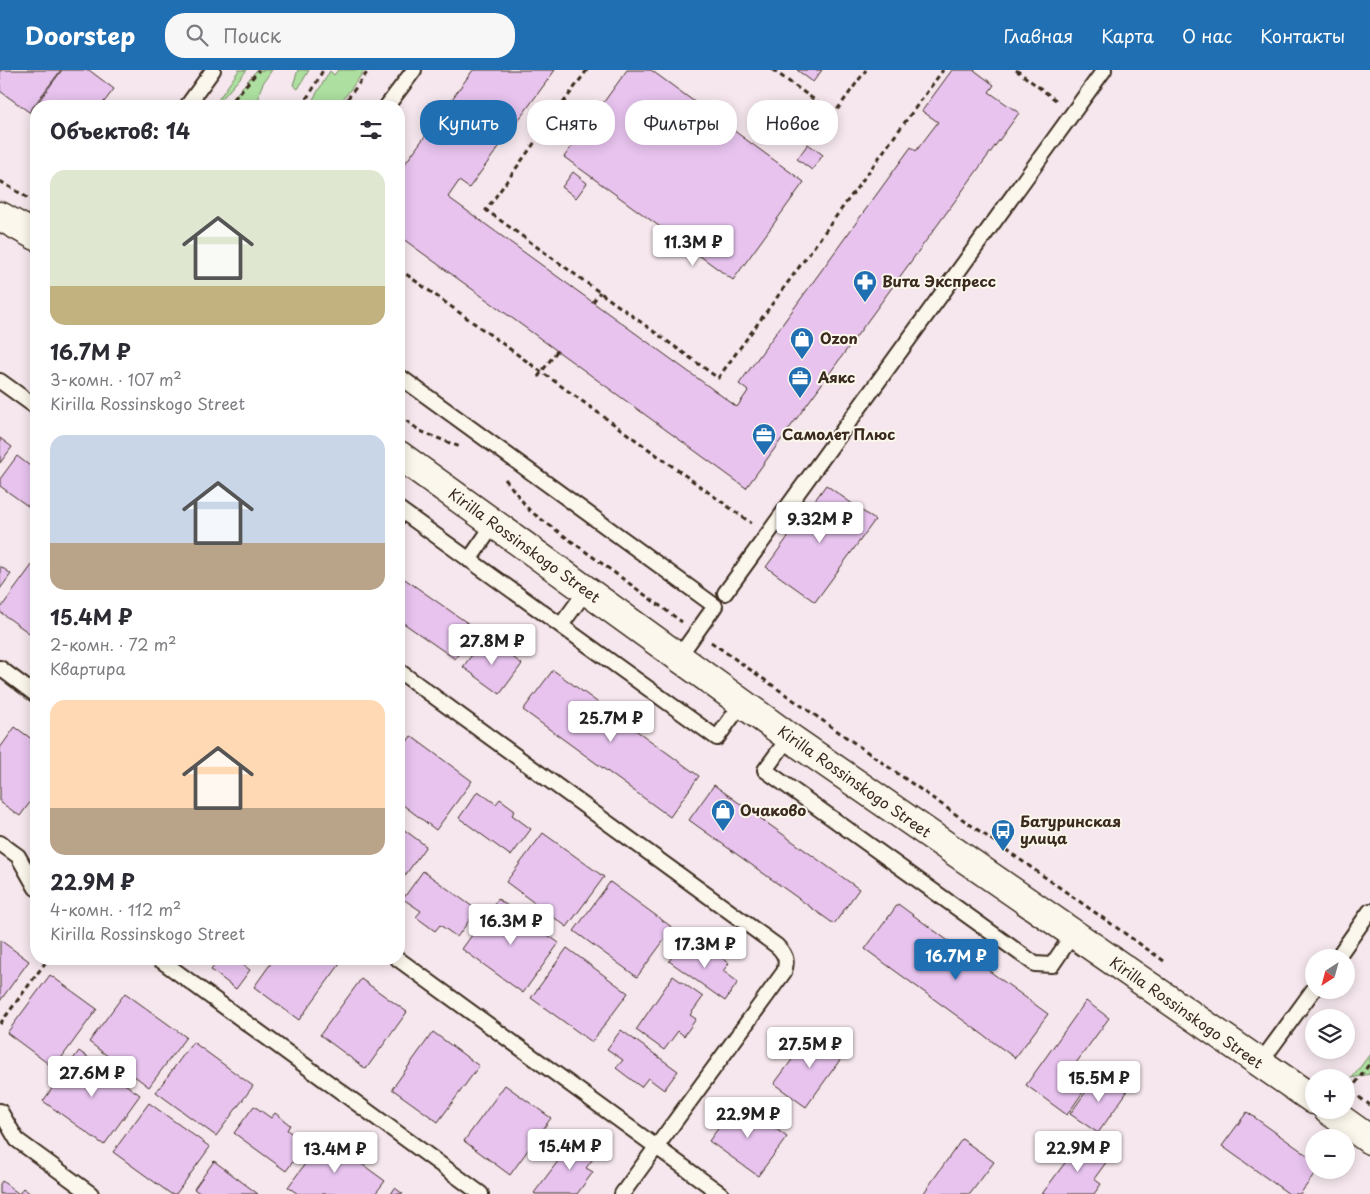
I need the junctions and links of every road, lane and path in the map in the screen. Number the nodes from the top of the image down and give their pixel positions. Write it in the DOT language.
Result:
graph roads {
  1 [pos="213,70"];
  2 [pos="259,70"];
  3 [pos="323,70"];
  4 [pos="369,70"];
  5 [pos="414,70"];
  6 [pos="587,70"];
  7 [pos="773,70"];
  8 [pos="866,70"];
  9 [pos="943,70"];
  10 [pos="1016,70"];
  11 [pos="1104,70"];
  12 [pos="191,100"];
  13 [pos="233,100"];
  14 [pos="306,100"];
  15 [pos="346,100"];
  16 [pos="392,100"];
  17 [pos="1060,103"];
  18 [pos="0,181"];
  19 [pos="30,200"];
  20 [pos="0,216"];
  21 [pos="30,233"];
  22 [pos="405,273"];
  23 [pos="600,292"];
  24 [pos="593,302"];
  25 [pos="557,351"];
  26 [pos="542,373"];
  27 [pos="538,377"];
  28 [pos="405,380"];
  29 [pos="0,381"];
  30 [pos="30,403"];
  31 [pos="405,420"];
  32 [pos="466,449"];
  33 [pos="405,459"];
  34 [pos="500,475"];
  35 [pos="405,513"];
  36 [pos="494,524"];
  37 [pos="755,526"];
  38 [pos="469,560"];
  39 [pos="586,591"];
  40 [pos="725,593"];
  41 [pos="677,618"];
  42 [pos="561,625"];
  43 [pos="710,641"];
  44 [pos="678,658"];
  45 [pos="0,668"];
  46 [pos="405,675"];
  47 [pos="30,690"];
  48 [pos="742,703"];
  49 [pos="788,737"];
  50 [pos="0,843"];
  51 [pos="30,877"];
  52 [pos="1370,911"];
  53 [pos="1073,934"];
  54 [pos="1343,949"];
  55 [pos="405,964"];
  56 [pos="44,965"];
  57 [pos="167,965"];
  58 [pos="1171,967"];
  59 [pos="1307,999"];
  60 [pos="0,1024"];
  61 [pos="1370,1063"];
  62 [pos="1260,1064"];
  63 [pos="1355,1081"];
  64 [pos="1305,1094"];
  65 [pos="1355,1094"];
  66 [pos="1370,1105"];
  67 [pos="0,1111"];
  68 [pos="1341,1119"];
  69 [pos="1370,1140"];
  70 [pos="656,1147"];
  71 [pos="91,1194"];
  72 [pos="481,1194"];
  73 [pos="622,1194"];
  74 [pos="721,1194"];
  1 -- 12 [label="lane"];
  2 -- 13 [label="path"];
  3 -- 14 [label="path"];
  4 -- 15 [label="path"];
  5 -- 16 [label="lane"];
  6 -- 23 [label="path"];
  7 -- 8 [label="path"];
  9 -- 23 [label="path"];
  10 -- 17 [label="path"];
  11 -- 40 [label="lane"];
  18 -- 19 [label="path"];
  20 -- 21 [label="main road"];
  22 -- 26 [label="path"];
  23 -- 24 [label="path"];
  25 -- 26 [label="path"];
  26 -- 27 [label="path"];
  26 -- 37 [label="path"];
  28 -- 44 [label="lane"];
  29 -- 30 [label="lane"];
  31 -- 32 [label="path"];
  33 -- 36 [label="main road, Kirilla Rossinskogo Street"];
  34 -- 41 [label="path"];
  35 -- 38 [label="lane"];
  36 -- 38 [label="lane"];
  36 -- 39 [label="main road, Kirilla Rossinskogo Street"];
  38 -- 42 [label="lane"];
  39 -- 42 [label="lane"];
  39 -- 44 [label="main road, Kirilla Rossinskogo Street"];
  42 -- 48 [label="lane"];
  43 -- 58 [label="path"];
  44 -- 48 [label="main road, Kirilla Rossinskogo Street"];
  45 -- 47 [label="lane"];
  46 -- 70 [label="lane"];
  48 -- 49 [label="main road, Kirilla Rossinskogo Street"];
  49 -- 53 [label="main road, Kirilla Rossinskogo Street"];
  49 -- 53 [label="lane"];
  50 -- 51 [label="lane"];
  52 -- 54 [label="lane"];
  53 -- 62 [label="main road, Kirilla Rossinskogo Street"];
  55 -- 70 [label="lane"];
  56 -- 60 [label="path"];
  57 -- 72 [label="lane"];
  59 -- 62 [label="lane"];
  61 -- 63 [label="path"];
  62 -- 64 [label="main road, Kirilla Rossinskogo Street"];
  65 -- 66 [label="path"];
  67 -- 71 [label="lane"];
  68 -- 69 [label="main road"];
  70 -- 73 [label="lane"];
  70 -- 74 [label="lane"];
}
